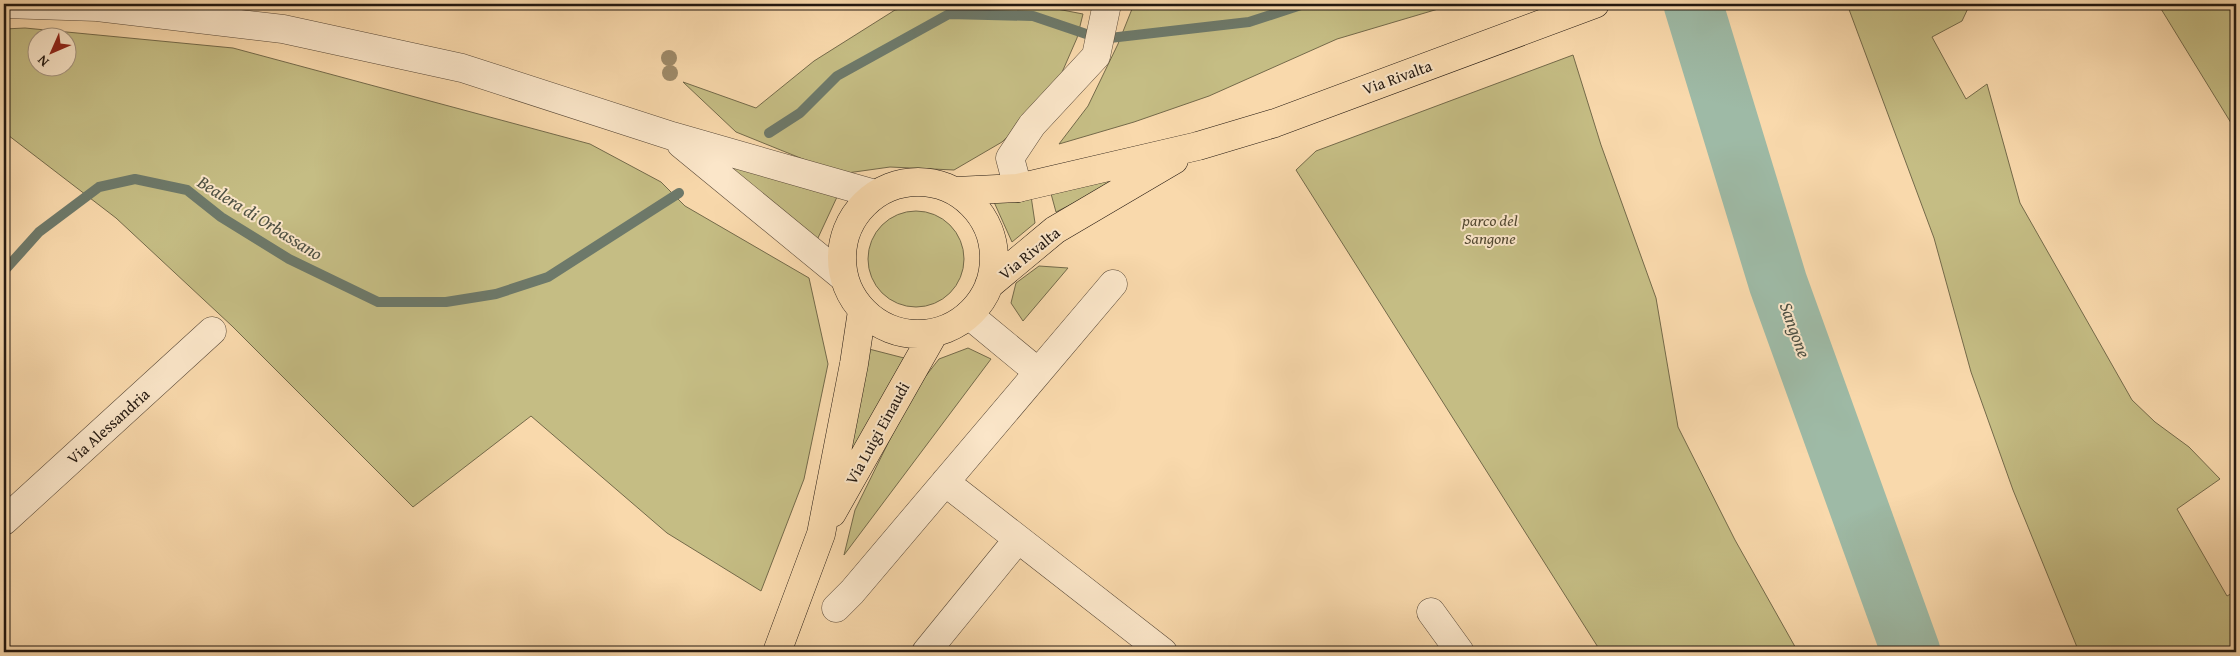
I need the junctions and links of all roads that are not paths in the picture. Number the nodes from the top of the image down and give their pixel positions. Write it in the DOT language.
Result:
graph roads {
  1 [pos="4,4"];
  2 [pos="1107,4"];
  3 [pos="1595,4"];
  4 [pos="672,136"];
  5 [pos="1198,146"];
  6 [pos="1018,188"];
  7 [pos="956,191"];
  8 [pos="875,194"];
  9 [pos="843,277"];
  10 [pos="1113,284"];
  11 [pos="989,285"];
  12 [pos="862,311"];
  13 [pos="969,315"];
  14 [pos="212,331"];
  15 [pos="934,333"];
  16 [pos="1038,372"];
  17 [pos="945,482"];
  18 [pos="4,520"];
  19 [pos="821,534"];
  20 [pos="1018,539"];
  21 [pos="836,608"];
  22 [pos="1431,612"];
  23 [pos="777,652"];
  24 [pos="926,652"];
  25 [pos="1163,652"];
  26 [pos="1460,652"];
  1 -- 4 [label="street"];
  2 -- 6 [label="street"];
  3 -- 5 [label="main road, Via Rivalta"];
  4 -- 8 [label="street"];
  4 -- 9 [label="street"];
  5 -- 6 [label="main road, Via Rivalta"];
  5 -- 11 [label="main road, Via Rivalta"];
  6 -- 7 [label="main road, Via Rivalta"];
  7 -- 8 [label="main road, Via Rivalta"];
  7 -- 11 [label="main road, Via Rivalta"];
  8 -- 9 [label="main road, Via Rivalta"];
  9 -- 12 [label="main road, Via Rivalta"];
  10 -- 16 [label="street"];
  11 -- 13 [label="main road, Via Rivalta"];
  12 -- 15 [label="main road, Via Rivalta"];
  12 -- 19 [label="main road, Via Luigi Einaudi"];
  13 -- 15 [label="main road, Via Rivalta"];
  13 -- 16 [label="street"];
  14 -- 18 [label="street, Via Alessandria"];
  15 -- 19 [label="main road, Via Luigi Einaudi"];
  16 -- 17 [label="street"];
  17 -- 20 [label="street"];
  17 -- 21 [label="street"];
  19 -- 23 [label="main road, Via Luigi Einaudi"];
  20 -- 24 [label="street"];
  20 -- 25 [label="street"];
  22 -- 26 [label="street"];
}
